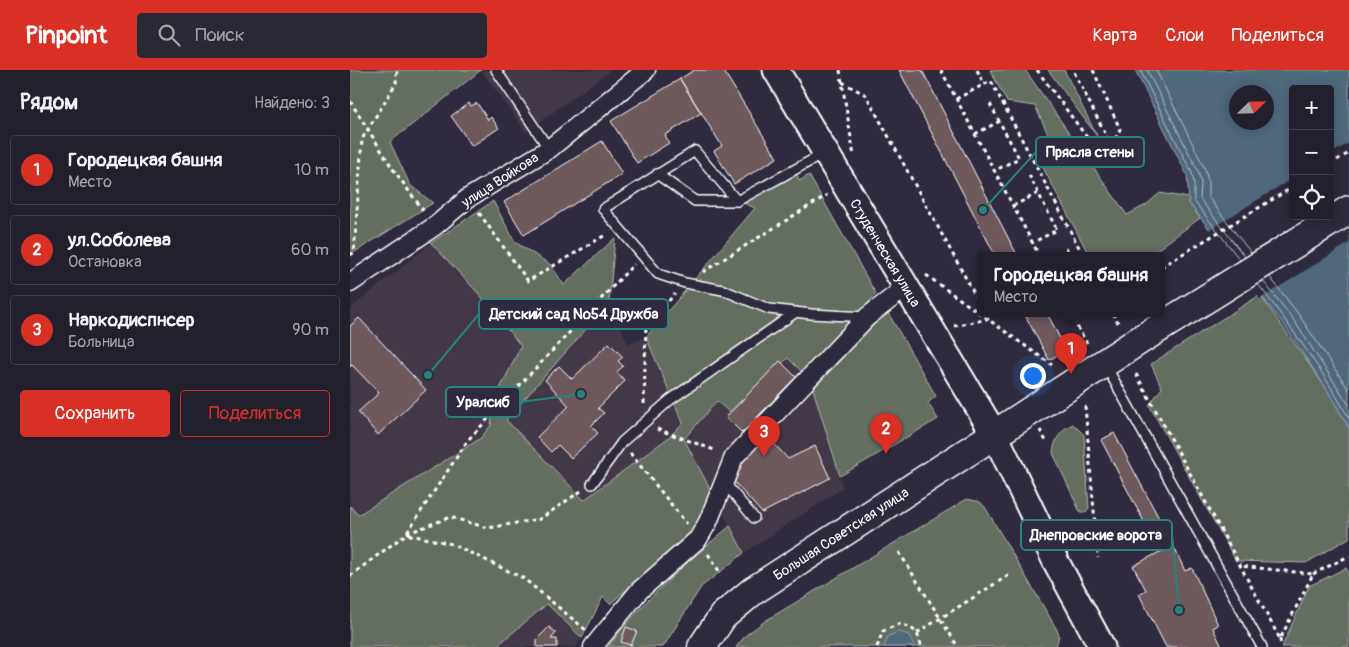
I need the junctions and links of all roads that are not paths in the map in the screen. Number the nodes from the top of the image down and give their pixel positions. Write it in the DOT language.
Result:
graph roads {
  1 [pos="496,70"];
  2 [pos="646,70"];
  3 [pos="782,73"];
  4 [pos="549,149"];
  5 [pos="826,153"];
  6 [pos="657,174"];
  7 [pos="737,202"];
  8 [pos="1349,210"];
  9 [pos="912,278"];
  10 [pos="350,282"];
  11 [pos="796,312"];
  12 [pos="867,317"];
  13 [pos="1104,363"];
  14 [pos="995,435"];
  15 [pos="724,482"];
  16 [pos="592,484"];
  17 [pos="754,518"];
  18 [pos="596,644"];
  19 [pos="1100,646"];
  20 [pos="702,647"];
  21 [pos="1262,647"];
  1 -- 4 [label="lane"];
  2 -- 4 [label="street, улица Войкова"];
  3 -- 5 [label="main road, Студенческая улица"];
  4 -- 10 [label="street, улица Войкова"];
  5 -- 7 [label="lane"];
  5 -- 9 [label="main road, Студенческая улица"];
  6 -- 7 [label="lane"];
  6 -- 7 [label="lane"];
  6 -- 11 [label="lane"];
  8 -- 13 [label="main road, Большая Советская улица"];
  9 -- 12 [label="street"];
  9 -- 14 [label="main road, Студенческая улица"];
  11 -- 12 [label="lane"];
  11 -- 16 [label="lane"];
  12 -- 15 [label="street"];
  13 -- 14 [label="main road, Большая Советская улица"];
  13 -- 21 [label="lane"];
  14 -- 19 [label="main road, Студенческая улица"];
  14 -- 20 [label="main road, Большая Советская улица"];
  15 -- 17 [label="lane"];
  15 -- 18 [label="street"];
}
